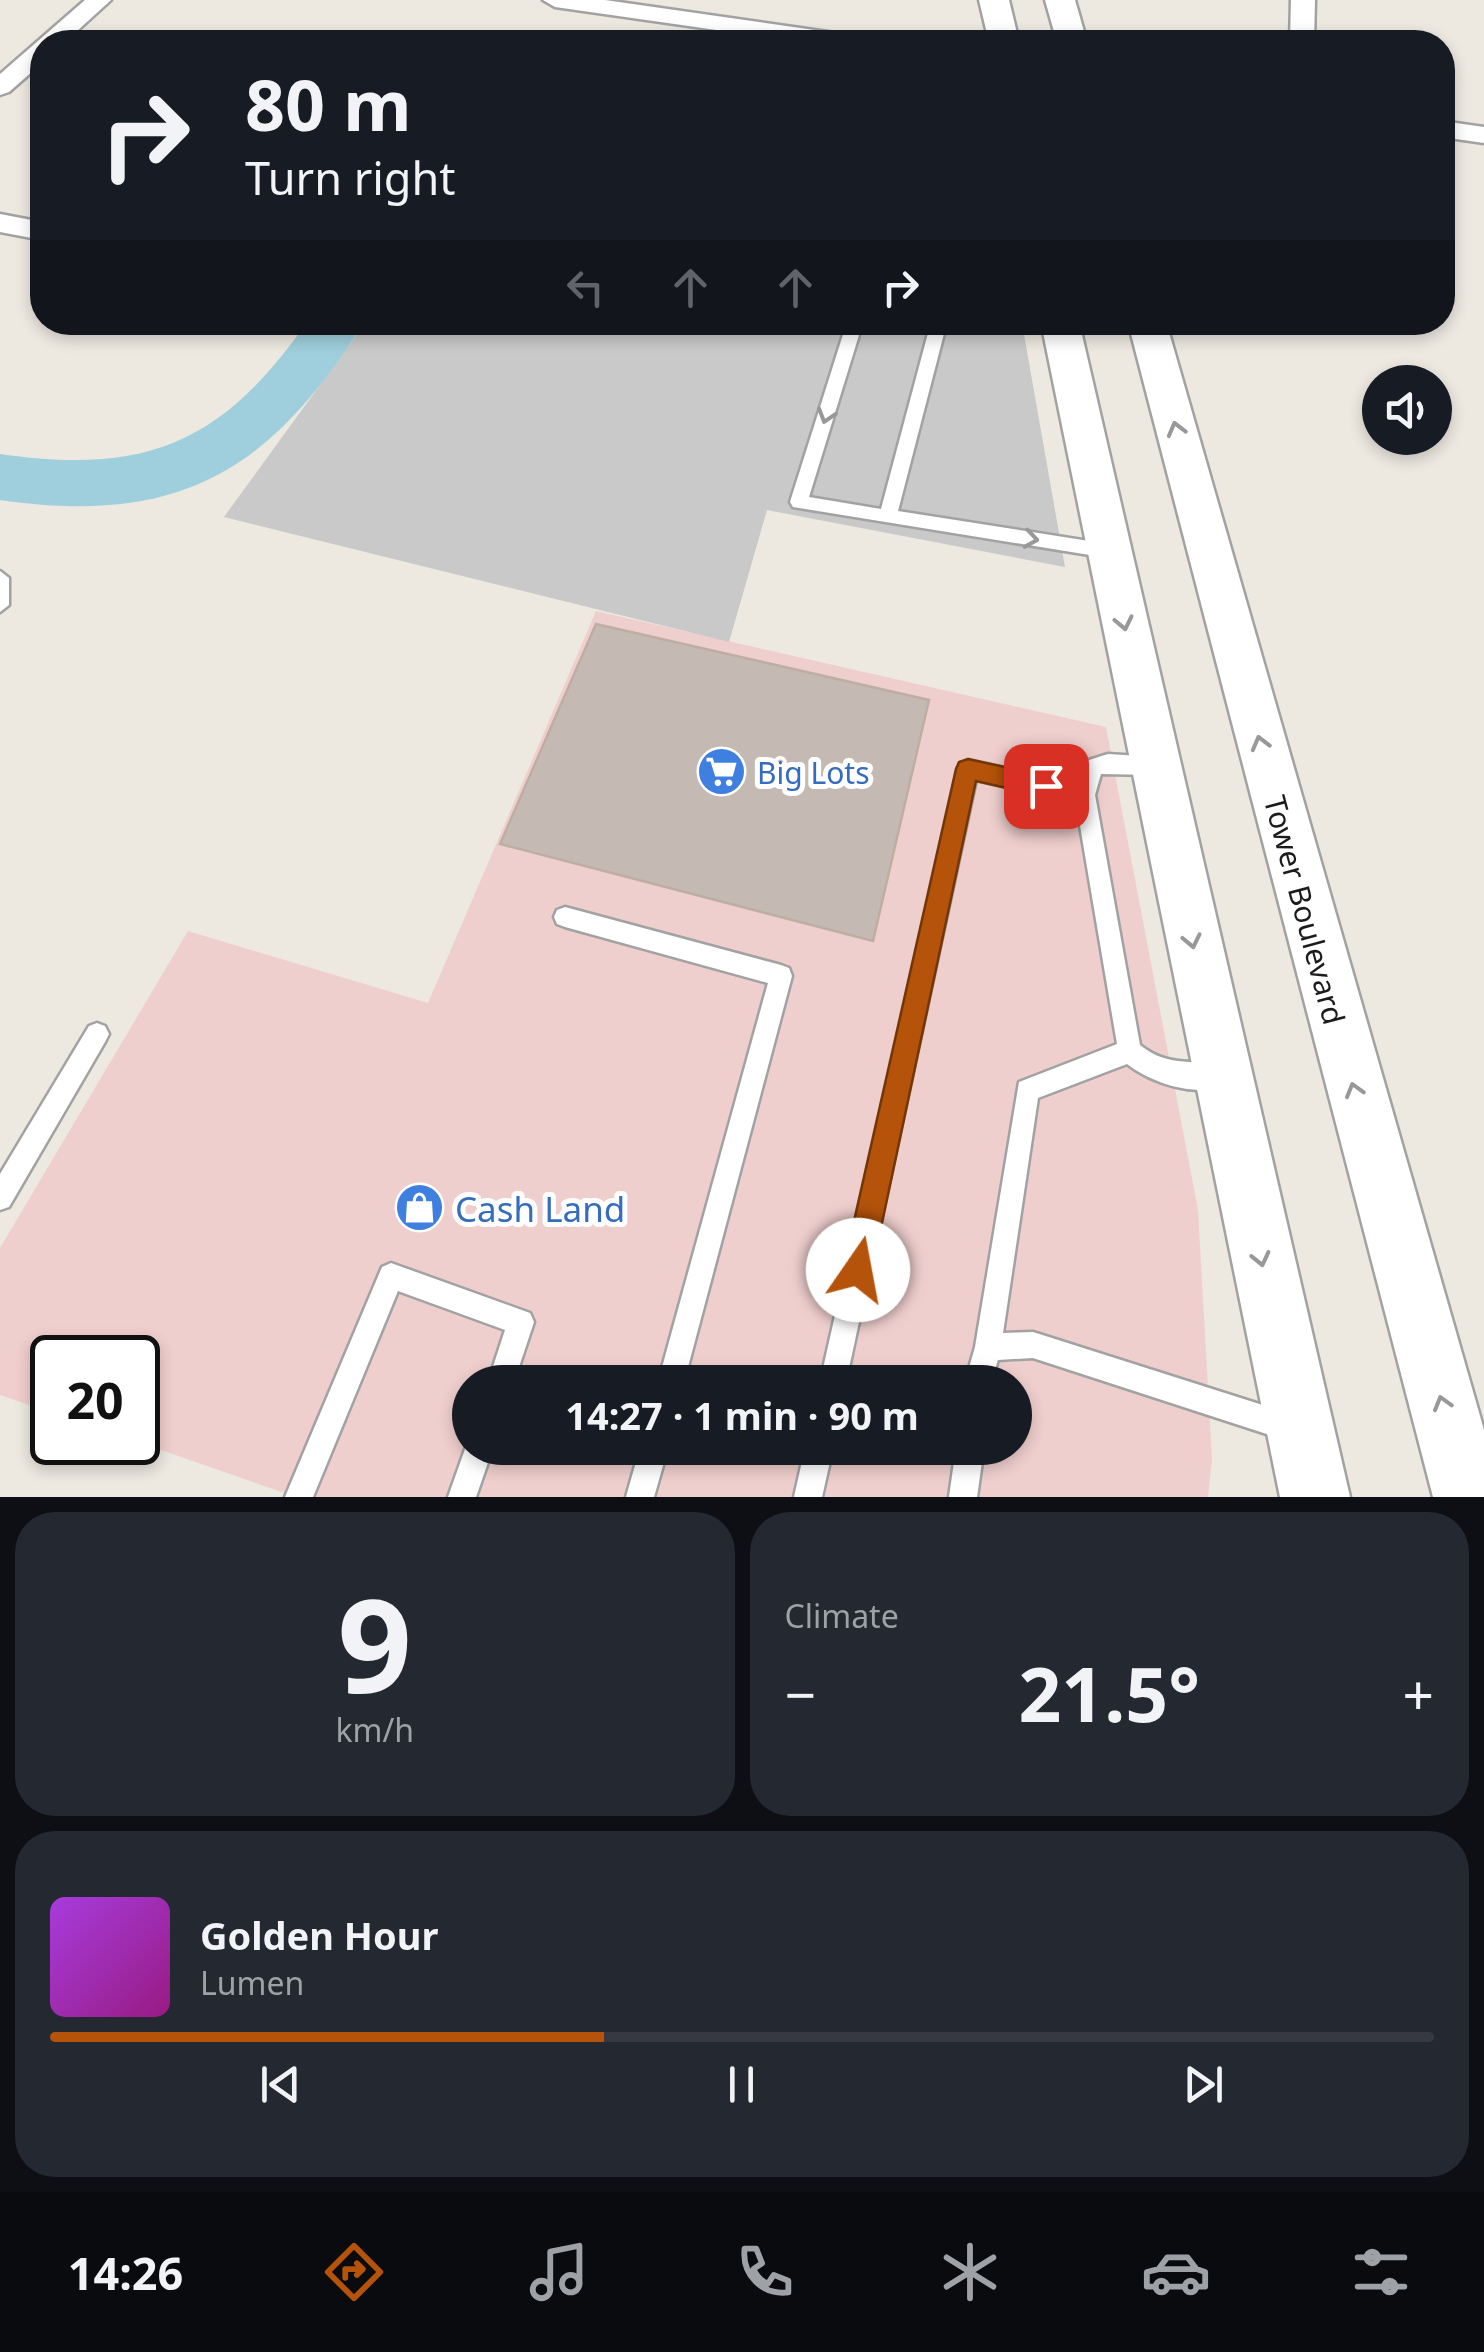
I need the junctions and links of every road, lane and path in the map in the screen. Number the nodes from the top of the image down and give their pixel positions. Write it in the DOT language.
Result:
graph roads {
  1 [pos="99,0"];
  2 [pos="555,0"];
  3 [pos="994,0"];
  4 [pos="1060,0"];
  5 [pos="1303,0"];
  6 [pos="65,30"];
  7 [pos="766,30"];
  8 [pos="1001,30"];
  9 [pos="1069,30"];
  10 [pos="1302,30"];
  11 [pos="30,61"];
  12 [pos="0,87"];
  13 [pos="1455,131"];
  14 [pos="1484,135"];
  15 [pos="0,223"];
  16 [pos="30,229"];
  17 [pos="851,335"];
  18 [pos="936,335"];
  19 [pos="1063,335"];
  20 [pos="1152,335"];
  21 [pos="888,516"];
  22 [pos="1108,550"];
  23 [pos="0,578"];
  24 [pos="0,605"];
  25 [pos="1155,766"];
  26 [pos="1084,795"];
  27 [pos="565,918"];
  28 [pos="97,1034"];
  29 [pos="1130,1051"];
  30 [pos="1222,1077"];
  31 [pos="0,1198"];
  32 [pos="988,1347"];
  33 [pos="507,1365"];
  34 [pos="676,1365"];
  35 [pos="837,1365"];
  36 [pos="983,1365"];
  37 [pos="1300,1430"];
  38 [pos="473,1465"];
  39 [pos="649,1465"];
  40 [pos="815,1465"];
  41 [pos="968,1465"];
  42 [pos="299,1497"];
  43 [pos="462,1497"];
  44 [pos="640,1497"];
  45 [pos="808,1497"];
  46 [pos="963,1497"];
  47 [pos="1315,1497"];
  48 [pos="1468,1497"];
  1 -- 6 [label="street"];
  2 -- 7 [label="street"];
  3 -- 8 [label="street"];
  4 -- 9 [label="street"];
  5 -- 10 [label="street"];
  11 -- 12 [label="street"];
  13 -- 14 [label="street"];
  15 -- 16 [label="street"];
  17 -- 21 [label="lane, one-way"];
  18 -- 21 [label="lane"];
  19 -- 22 [label="street"];
  48 -- 20 [label="street, Tower Boulevard, one-way"];
  21 -- 22 [label="lane, one-way"];
  22 -- 25 [label="street, one-way"];
  23 -- 24 [label="lane"];
  25 -- 26 [label="lane"];
  25 -- 30 [label="street, one-way"];
  26 -- 29 [label="lane"];
  26 -- 35 [label="lane"];
  27 -- 34 [label="lane"];
  28 -- 31 [label="lane"];
  29 -- 30 [label="lane"];
  29 -- 32 [label="lane"];
  30 -- 37 [label="street, one-way"];
  32 -- 36 [label="lane"];
  32 -- 37 [label="lane"];
  33 -- 42 [label="lane"];
  37 -- 47 [label="street"];
  38 -- 43 [label="lane"];
  39 -- 44 [label="lane"];
  40 -- 45 [label="lane"];
  41 -- 46 [label="lane"];
}
